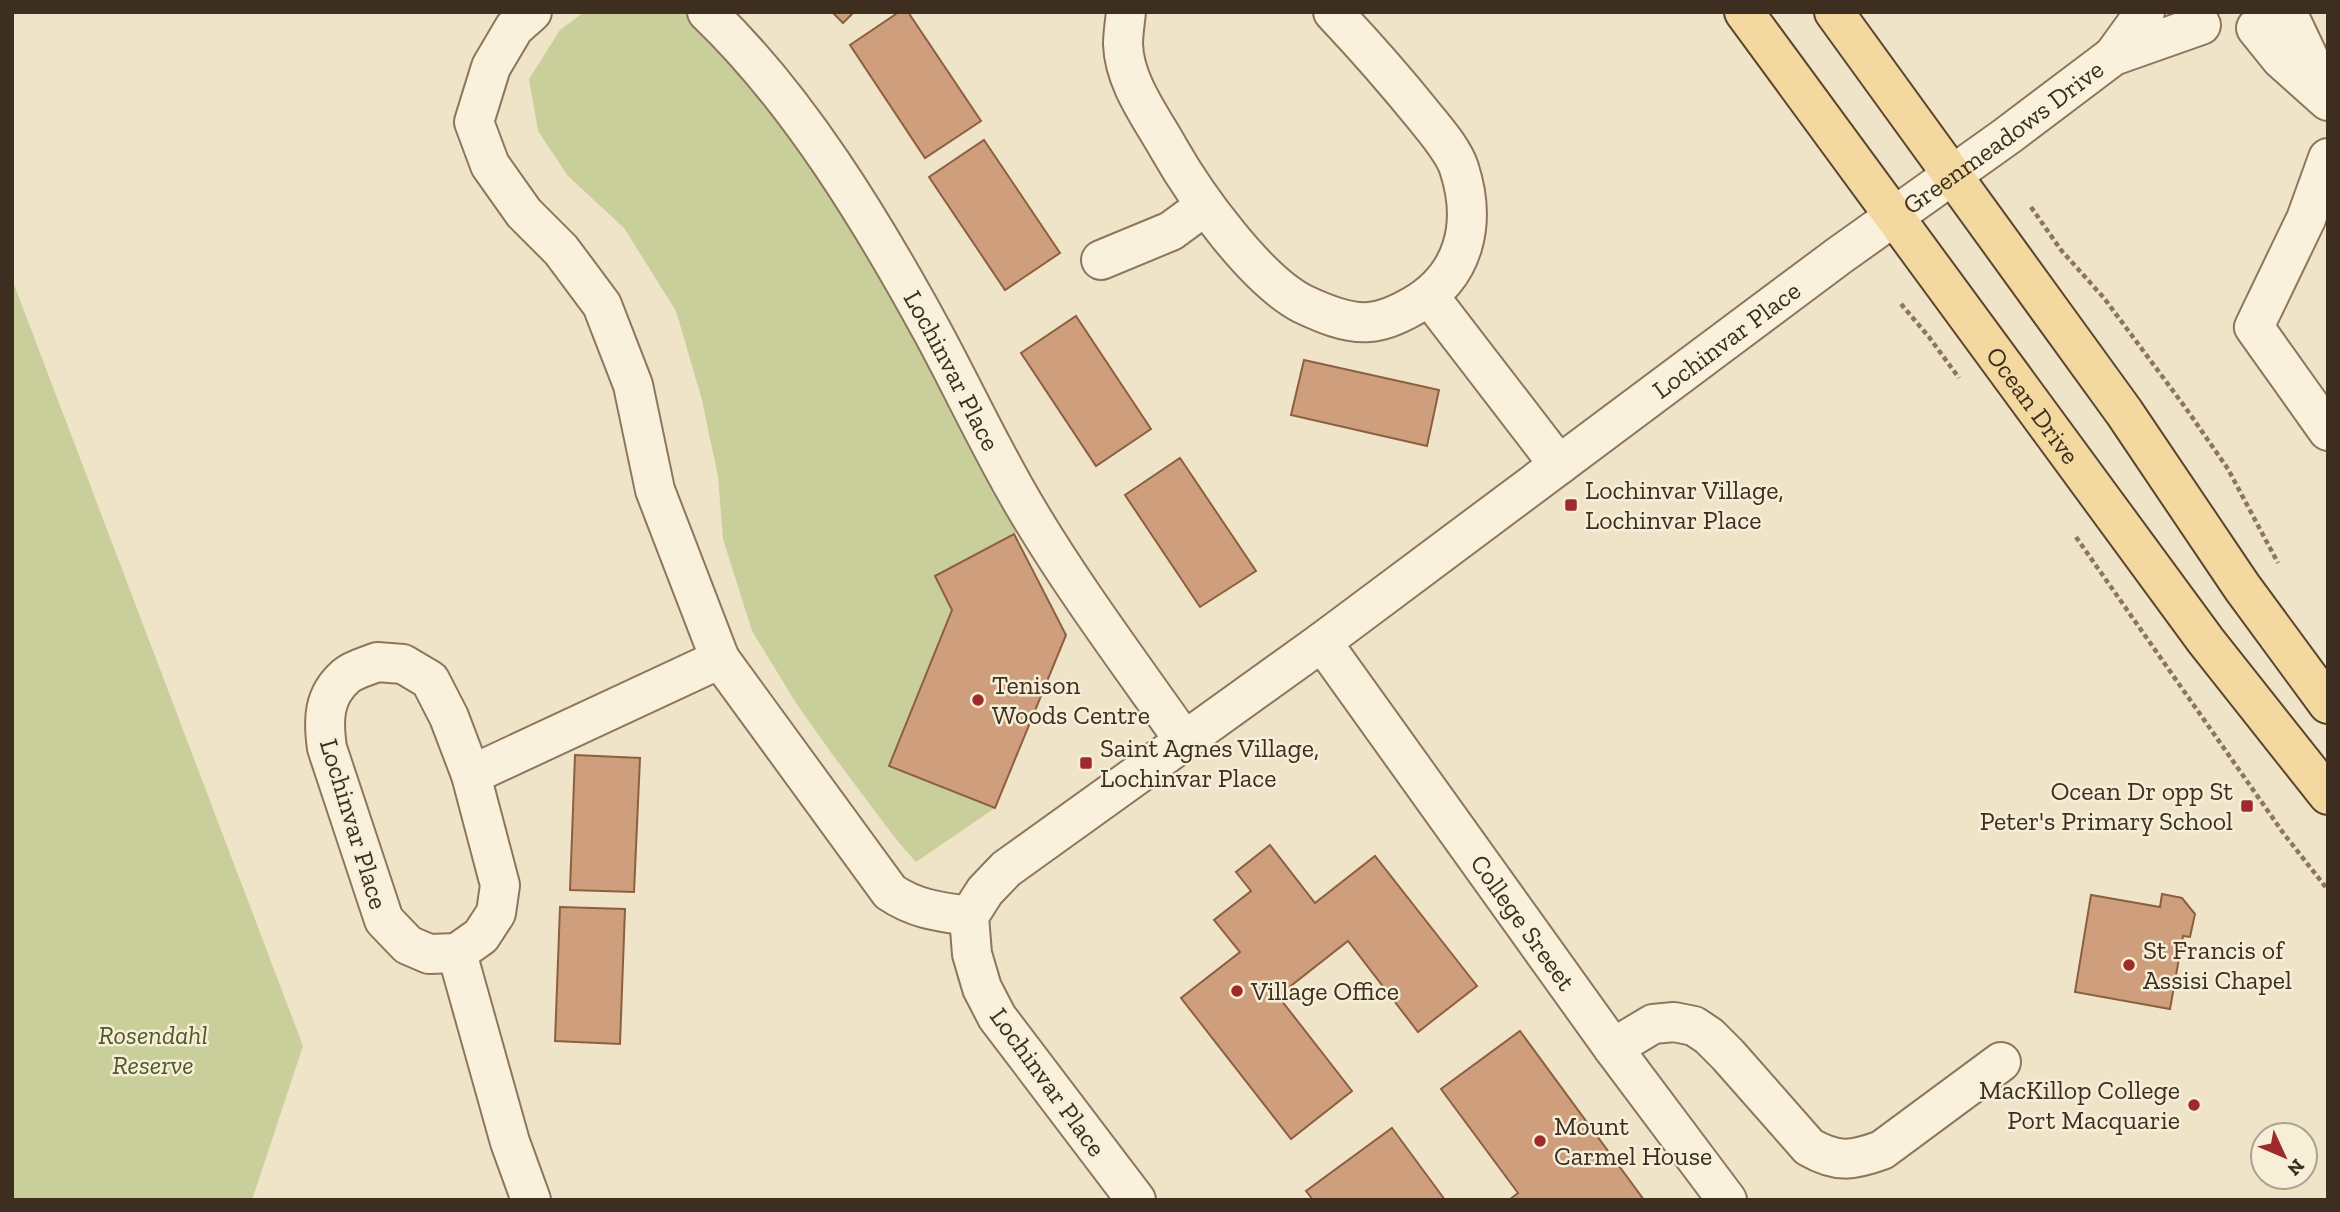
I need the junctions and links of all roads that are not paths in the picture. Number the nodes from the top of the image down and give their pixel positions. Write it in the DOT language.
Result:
graph roads {
  1 [pos="532,12"];
  2 [pos="708,12"];
  3 [pos="1126,12"];
  4 [pos="1333,12"];
  5 [pos="1744,12"];
  6 [pos="1834,12"];
  7 [pos="2145,12"];
  8 [pos="2273,17"];
  9 [pos="2194,19"];
  10 [pos="2113,56"];
  11 [pos="2328,100"];
  12 [pos="2328,158"];
  13 [pos="1952,174"];
  14 [pos="1205,206"];
  15 [pos="1893,216"];
  16 [pos="1101,260"];
  17 [pos="1429,296"];
  18 [pos="2328,431"];
  19 [pos="1559,466"];
  20 [pos="1322,642"];
  21 [pos="720,659"];
  22 [pos="2328,704"];
  23 [pos="1183,739"];
  24 [pos="471,775"];
  25 [pos="2328,795"];
  26 [pos="969,916"];
  27 [pos="457,953"];
  28 [pos="1613,1048"];
  29 [pos="2001,1062"];
  30 [pos="531,1200"];
  31 [pos="1136,1200"];
  32 [pos="1727,1200"];
  1 -- 21 [label="street"];
  2 -- 23 [label="street, Lochinvar Place"];
  3 -- 14 [label="street"];
  4 -- 17 [label="street"];
  5 -- 15 [label="main road, Ocean Drive"];
  6 -- 13 [label="main road"];
  7 -- 10 [label="street, Greenmeadows Drive"];
  8 -- 9 [label="street, Greenmeadows Drive"];
  8 -- 11 [label="street"];
  9 -- 10 [label="street, Greenmeadows Drive"];
  10 -- 13 [label="street, Greenmeadows Drive"];
  12 -- 18 [label="street"];
  13 -- 15 [label="street, Greenmeadows Drive"];
  13 -- 22 [label="main road"];
  14 -- 16 [label="street"];
  14 -- 17 [label="street"];
  15 -- 19 [label="street, Lochinvar Place"];
  15 -- 25 [label="main road, Ocean Drive"];
  17 -- 19 [label="street"];
  19 -- 20 [label="street, Lochinvar Place"];
  20 -- 23 [label="street, Lochinvar Place"];
  20 -- 28 [label="street, College Sreeet"];
  21 -- 24 [label="street"];
  21 -- 26 [label="street"];
  23 -- 26 [label="street, Lochinvar Place"];
  24 -- 27 [label="street, Lochinvar Place"];
  24 -- 27 [label="street, Lochinvar Place"];
  26 -- 31 [label="street, Lochinvar Place"];
  27 -- 30 [label="street"];
  28 -- 29 [label="street"];
  28 -- 32 [label="street, College Sreeet"];
}
